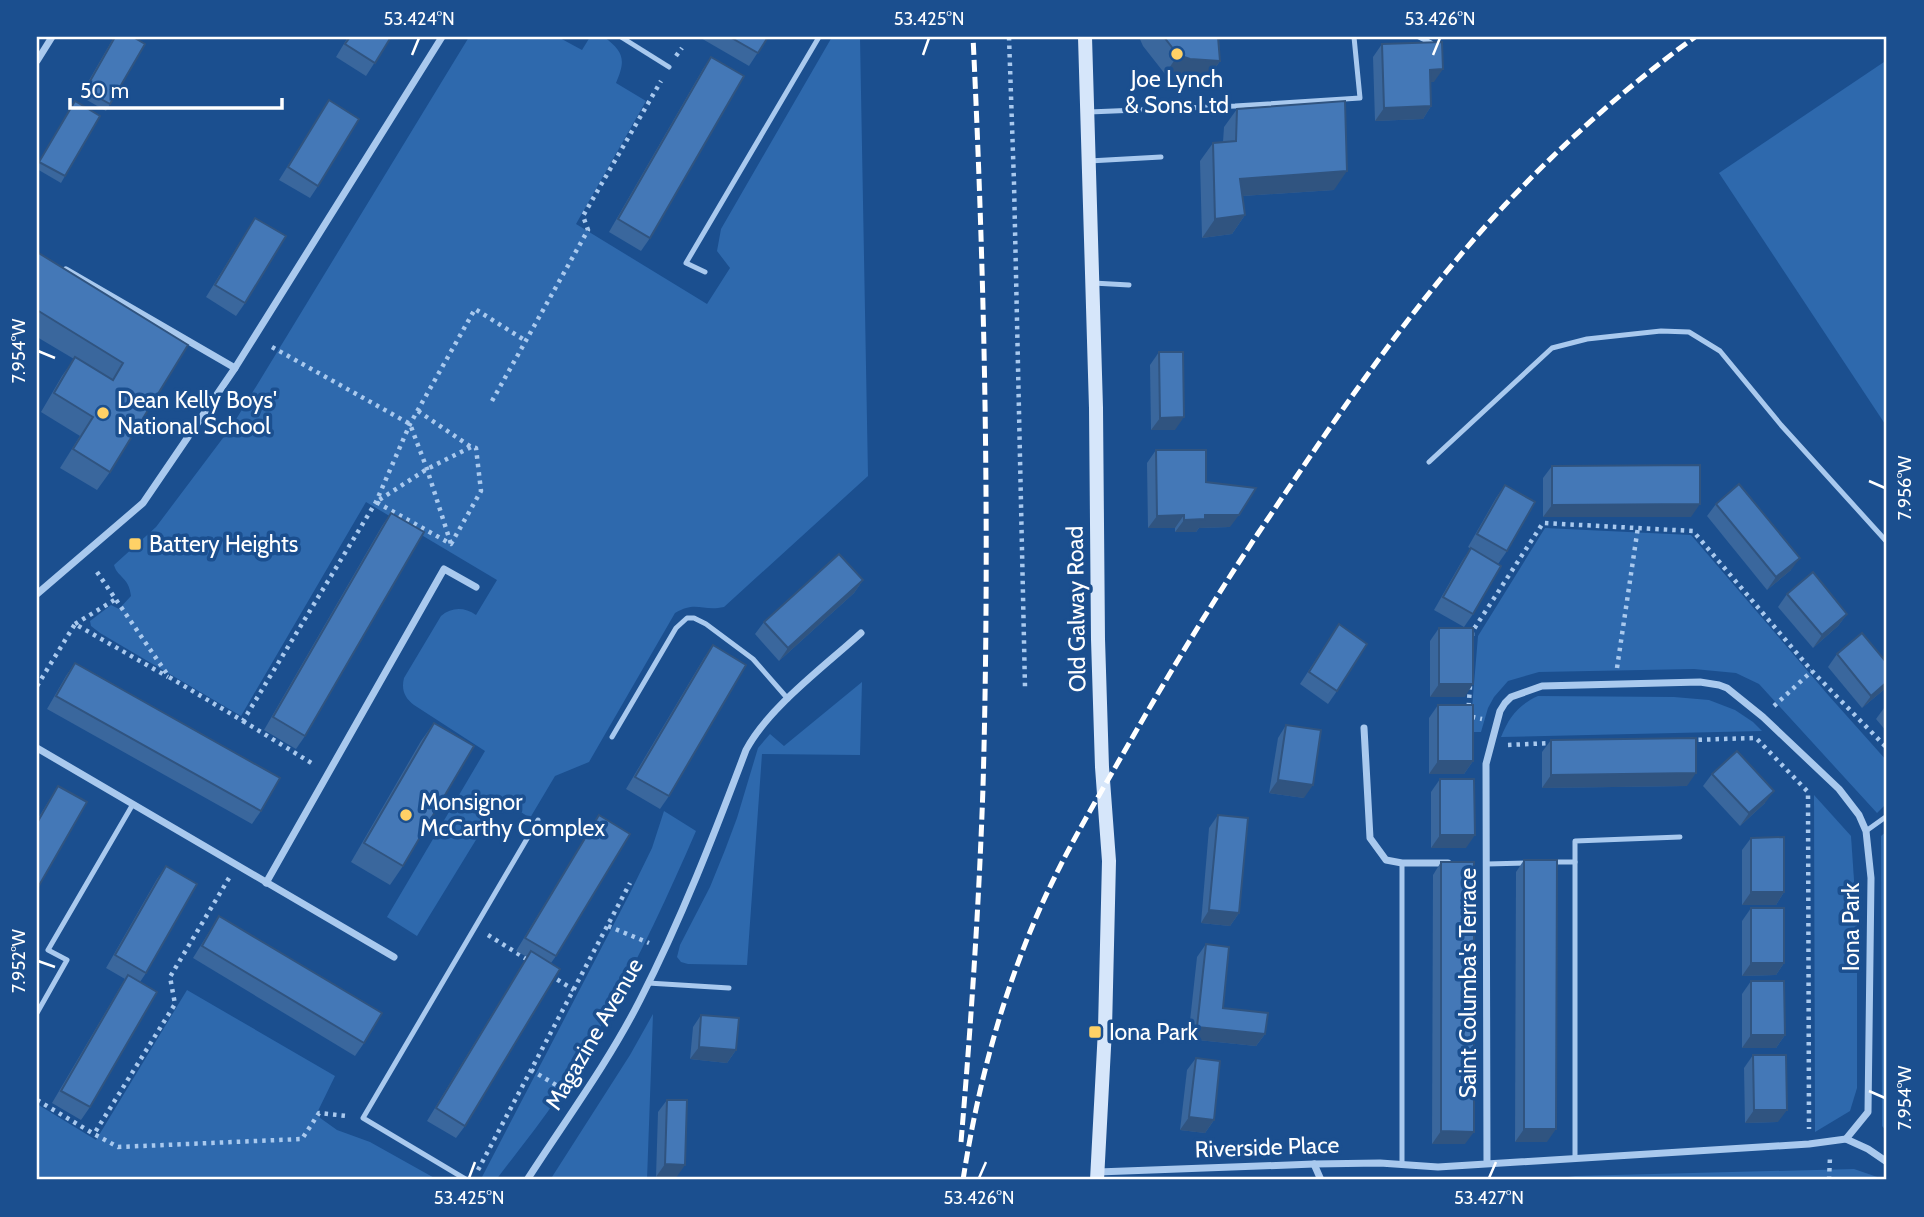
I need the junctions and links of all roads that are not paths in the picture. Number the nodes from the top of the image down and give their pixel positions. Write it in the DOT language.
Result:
graph roads {
  1 [pos="52,37"];
  2 [pos="442,37"];
  3 [pos="621,37"];
  4 [pos="819,37"];
  5 [pos="1085,37"];
  6 [pos="1354,37"];
  7 [pos="1419,37"];
  8 [pos="1431,43"];
  9 [pos="37,61"];
  10 [pos="669,67"];
  11 [pos="1088,112"];
  12 [pos="1161,157"];
  13 [pos="1089,161"];
  14 [pos="60,267"];
  15 [pos="705,272"];
  16 [pos="1093,283"];
  17 [pos="1129,285"];
  18 [pos="236,368"];
  19 [pos="1429,462"];
  20 [pos="1887,542"];
  21 [pos="476,587"];
  22 [pos="37,594"];
  23 [pos="861,632"];
  24 [pos="788,699"];
  25 [pos="1364,728"];
  26 [pos="612,737"];
  27 [pos="37,748"];
  28 [pos="1487,803"];
  29 [pos="133,804"];
  30 [pos="1887,816"];
  31 [pos="538,820"];
  32 [pos="1866,831"];
  33 [pos="1679,837"];
  34 [pos="1574,862"];
  35 [pos="1402,863"];
  36 [pos="1455,863"];
  37 [pos="1478,863"];
  38 [pos="1487,864"];
  39 [pos="266,883"];
  40 [pos="394,957"];
  41 [pos="648,983"];
  42 [pos="729,988"];
  43 [pos="37,1013"];
  44 [pos="1846,1139"];
  45 [pos="1575,1158"];
  46 [pos="1887,1162"];
  47 [pos="1314,1164"];
  48 [pos="1487,1164"];
  49 [pos="1402,1165"];
  50 [pos="1097,1176"];
  51 [pos="467,1180"];
  52 [pos="527,1180"];
  53 [pos="1321,1180"];
  1 -- 9 [label="street"];
  2 -- 18 [label="street"];
  3 -- 10 [label="lane"];
  4 -- 15 [label="lane"];
  5 -- 11 [label="main road, Old Galway Road"];
  6 -- 11 [label="lane"];
  7 -- 8 [label="lane"];
  11 -- 13 [label="main road, Old Galway Road"];
  12 -- 13 [label="lane"];
  13 -- 16 [label="main road, Old Galway Road"];
  14 -- 18 [label="street"];
  16 -- 17 [label="lane"];
  16 -- 50 [label="main road, Old Galway Road"];
  18 -- 22 [label="street"];
  19 -- 20 [label="lane"];
  21 -- 39 [label="street"];
  23 -- 24 [label="street, Magazine Avenue"];
  24 -- 26 [label="lane"];
  24 -- 41 [label="street, Magazine Avenue"];
  25 -- 35 [label="street"];
  27 -- 29 [label="street"];
  28 -- 32 [label="street, Iona Park"];
  28 -- 38 [label="street, Saint Columba's Terrace"];
  29 -- 39 [label="street"];
  29 -- 43 [label="lane"];
  30 -- 32 [label="lane"];
  31 -- 51 [label="lane"];
  32 -- 44 [label="street, Iona Park"];
  33 -- 34 [label="lane"];
  34 -- 38 [label="lane"];
  34 -- 45 [label="lane"];
  35 -- 36 [label="street"];
  35 -- 49 [label="lane"];
  37 -- 38 [label="street"];
  38 -- 48 [label="street, Saint Columba's Terrace"];
  39 -- 40 [label="street"];
  41 -- 42 [label="lane"];
  41 -- 52 [label="street, Magazine Avenue"];
  44 -- 45 [label="street"];
  44 -- 46 [label="street"];
  45 -- 48 [label="street"];
  47 -- 49 [label="street, Riverside Place"];
  47 -- 50 [label="street, Riverside Place"];
  47 -- 53 [label="street"];
  48 -- 49 [label="street, Riverside Place"];
}
